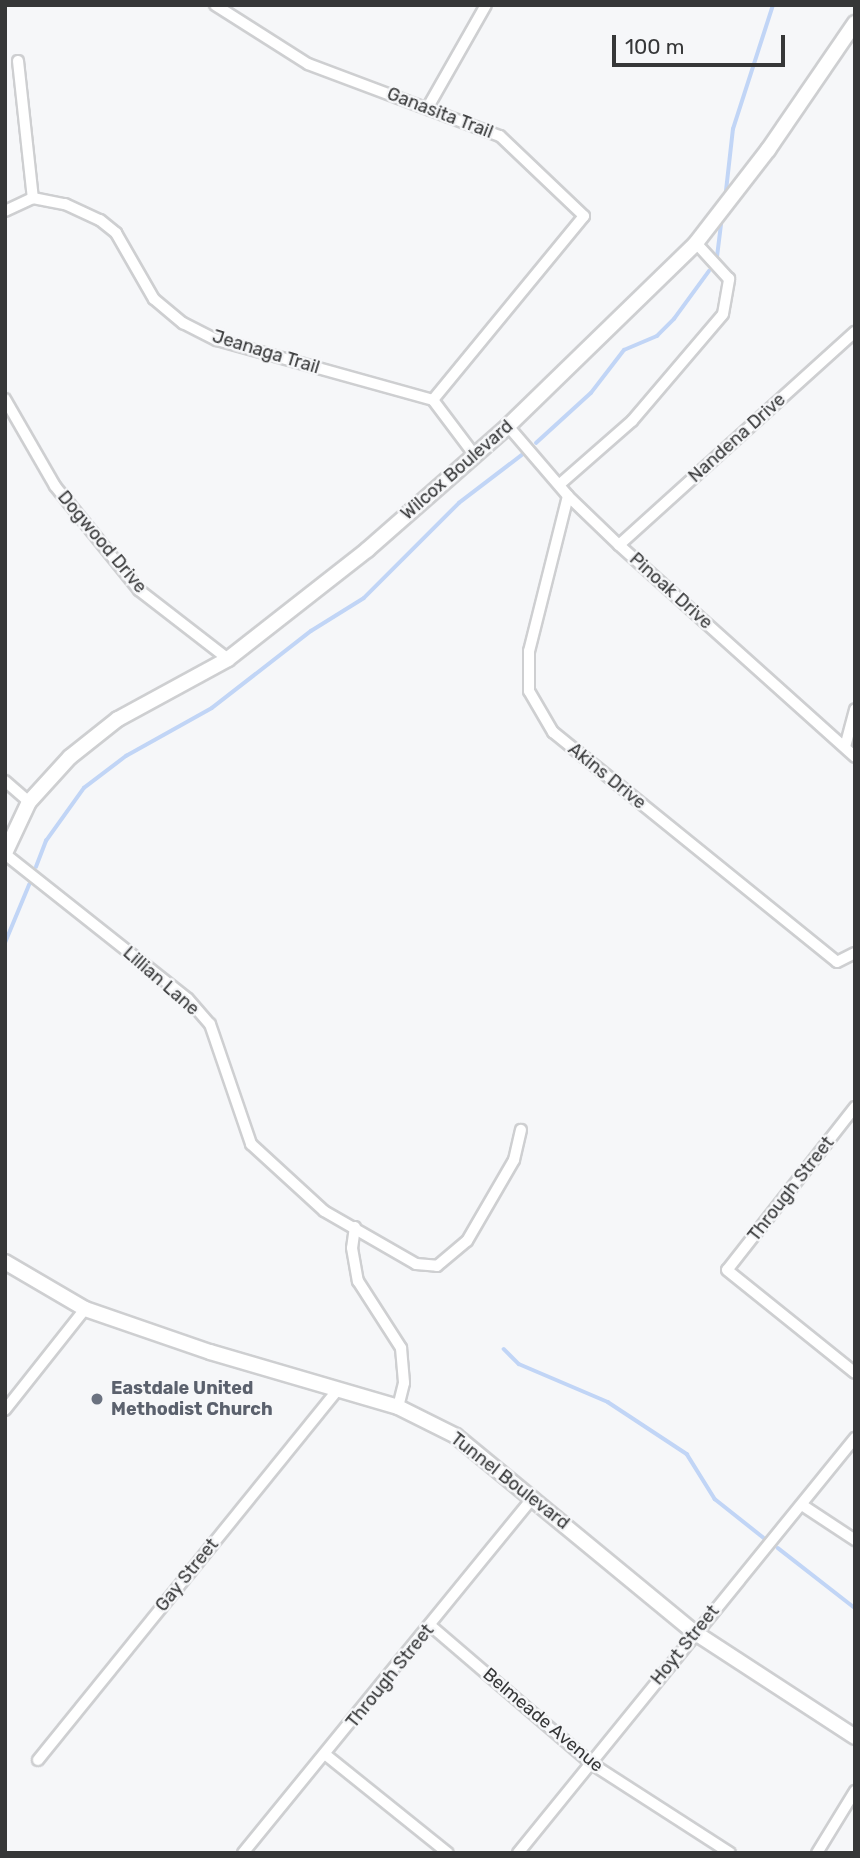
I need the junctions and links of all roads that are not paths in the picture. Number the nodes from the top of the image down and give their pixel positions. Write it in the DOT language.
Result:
graph roads {
  1 [pos="215,5"];
  2 [pos="486,5"];
  3 [pos="227,9"];
  4 [pos="855,23"];
  5 [pos="18,61"];
  6 [pos="428,107"];
  7 [pos="33,198"];
  8 [pos="5,211"];
  9 [pos="696,243"];
  10 [pos="855,332"];
  11 [pos="5,399"];
  12 [pos="433,400"];
  13 [pos="509,425"];
  14 [pos="473,453"];
  15 [pos="560,485"];
  16 [pos="568,496"];
  17 [pos="619,545"];
  18 [pos="228,659"];
  19 [pos="855,709"];
  20 [pos="845,747"];
  21 [pos="855,757"];
  22 [pos="5,782"];
  23 [pos="29,802"];
  24 [pos="5,854"];
  25 [pos="855,953"];
  26 [pos="855,1107"];
  27 [pos="520,1130"];
  28 [pos="355,1227"];
  29 [pos="5,1262"];
  30 [pos="85,1309"];
  31 [pos="855,1373"];
  32 [pos="337,1391"];
  33 [pos="398,1407"];
  34 [pos="5,1410"];
  35 [pos="855,1438"];
  36 [pos="533,1497"];
  37 [pos="802,1505"];
  38 [pos="855,1540"];
  39 [pos="431,1626"];
  40 [pos="694,1632"];
  41 [pos="855,1737"];
  42 [pos="326,1755"];
  43 [pos="38,1760"];
  44 [pos="592,1764"];
  45 [pos="855,1791"];
  46 [pos="243,1853"];
  47 [pos="449,1853"];
  48 [pos="518,1853"];
  49 [pos="730,1853"];
  50 [pos="817,1853"];
  1 -- 3 [label="street, Ganasita Trail"];
  2 -- 6 [label="street"];
  3 -- 6 [label="street, Ganasita Trail"];
  4 -- 9 [label="main road, Wilcox Boulevard"];
  5 -- 7 [label="street"];
  6 -- 12 [label="street, Ganasita Trail"];
  7 -- 8 [label="street"];
  7 -- 12 [label="street, Jeanaga Trail"];
  9 -- 13 [label="main road, Wilcox Boulevard"];
  9 -- 15 [label="street"];
  10 -- 17 [label="street, Nandena Drive"];
  11 -- 18 [label="street, Dogwood Drive"];
  12 -- 14 [label="street"];
  13 -- 14 [label="main road, Wilcox Boulevard"];
  13 -- 15 [label="street, Pinoak Drive"];
  14 -- 18 [label="main road, Wilcox Boulevard"];
  15 -- 16 [label="street, Pinoak Drive"];
  16 -- 17 [label="street, Pinoak Drive"];
  16 -- 25 [label="street, Akins Drive"];
  17 -- 20 [label="street, Pinoak Drive"];
  18 -- 23 [label="main road, Wilcox Boulevard"];
  19 -- 20 [label="street"];
  20 -- 21 [label="street, Pinoak Drive"];
  22 -- 23 [label="street"];
  23 -- 24 [label="main road, Wilcox Boulevard"];
  24 -- 28 [label="street, Lillian Lane"];
  26 -- 31 [label="street, Through Street"];
  27 -- 28 [label="street, Lillian Lane"];
  28 -- 33 [label="street"];
  29 -- 30 [label="main road, Tunnel Boulevard"];
  30 -- 32 [label="main road, Tunnel Boulevard"];
  30 -- 34 [label="street"];
  32 -- 33 [label="main road, Tunnel Boulevard"];
  32 -- 43 [label="street, Gay Street"];
  33 -- 36 [label="main road, Tunnel Boulevard"];
  35 -- 37 [label="street, Hoyt Street"];
  36 -- 39 [label="street, Through Street"];
  36 -- 40 [label="main road, Tunnel Boulevard"];
  37 -- 38 [label="street"];
  37 -- 40 [label="street, Hoyt Street"];
  39 -- 42 [label="street, Through Street"];
  39 -- 44 [label="street, Belmeade Avenue"];
  40 -- 41 [label="main road, Tunnel Boulevard"];
  40 -- 44 [label="street, Hoyt Street"];
  42 -- 46 [label="street, Through Street"];
  42 -- 47 [label="street"];
  44 -- 48 [label="street, Hoyt Street"];
  44 -- 49 [label="street, Belmeade Avenue"];
  45 -- 50 [label="street"];
}
